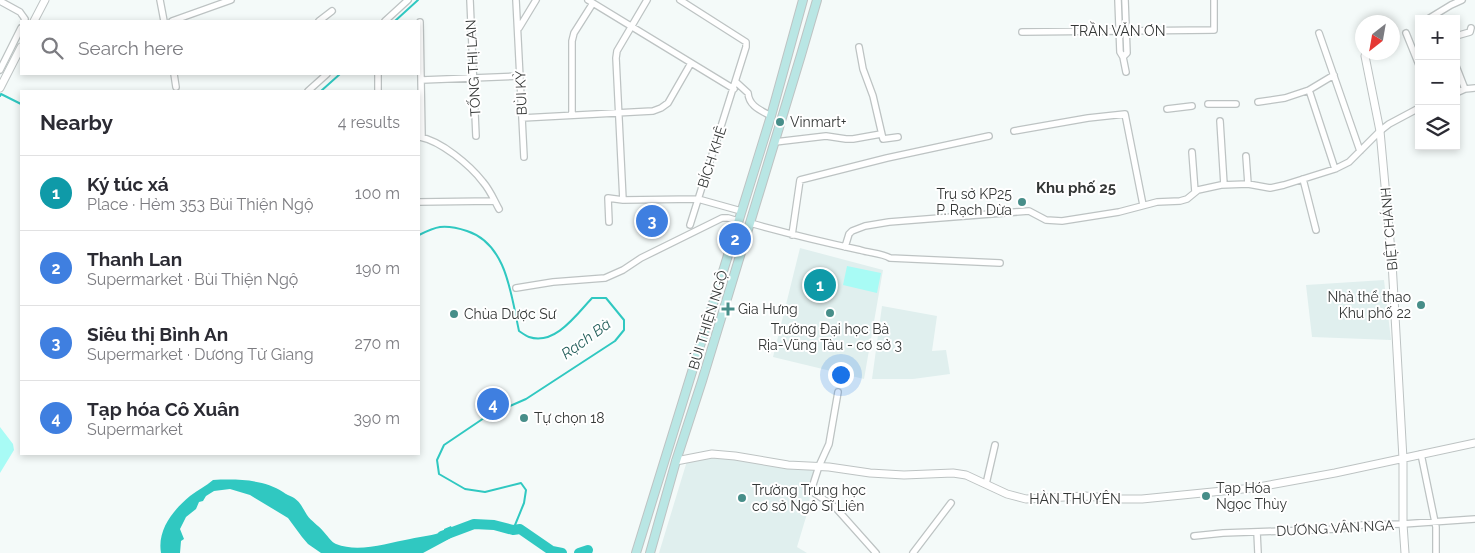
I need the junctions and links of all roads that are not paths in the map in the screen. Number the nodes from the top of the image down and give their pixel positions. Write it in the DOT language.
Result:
graph roads {
  1 [pos="45,0"];
  2 [pos="160,0"];
  3 [pos="231,0"];
  4 [pos="408,0"];
  5 [pos="470,0"];
  6 [pos="516,0"];
  7 [pos="536,0"];
  8 [pos="647,0"];
  9 [pos="680,0"];
  10 [pos="803,0"];
  11 [pos="817,0"];
  12 [pos="1118,0"];
  13 [pos="1125,0"];
  14 [pos="1214,0"];
  15 [pos="1462,0"];
  16 [pos="0,1"];
  17 [pos="590,1"];
  18 [pos="1450,2"];
  19 [pos="332,11"];
  20 [pos="1433,15"];
  21 [pos="24,20"];
  22 [pos="35,20"];
  23 [pos="164,20"];
  24 [pos="175,20"];
  25 [pos="320,20"];
  26 [pos="386,20"];
  27 [pos="420,22"];
  28 [pos="631,26"];
  29 [pos="1472,28"];
  30 [pos="518,29"];
  31 [pos="20,30"];
  32 [pos="1119,31"];
  33 [pos="1126,31"];
  34 [pos="1022,32"];
  35 [pos="1319,33"];
  36 [pos="1406,33"];
  37 [pos="1460,35"];
  38 [pos="859,47"];
  39 [pos="20,49"];
  40 [pos="1123,56"];
  41 [pos="1367,60"];
  42 [pos="1417,60"];
  43 [pos="691,63"];
  44 [pos="0,70"];
  45 [pos="1126,72"];
  46 [pos="174,75"];
  47 [pos="378,75"];
  48 [pos="1334,75"];
  49 [pos="319,76"];
  50 [pos="520,76"];
  51 [pos="1460,76"];
  52 [pos="474,79"];
  53 [pos="422,80"];
  54 [pos="736,82"];
  55 [pos="176,87"];
  56 [pos="0,88"];
  57 [pos="1475,88"];
  58 [pos="734,89"];
  59 [pos="1465,89"];
  60 [pos="309,90"];
  61 [pos="378,90"];
  62 [pos="1308,90"];
  63 [pos="1460,91"];
  64 [pos="1258,102"];
  65 [pos="1208,104"];
  66 [pos="1236,104"];
  67 [pos="1192,106"];
  68 [pos="1167,109"];
  69 [pos="1415,110"];
  70 [pos="618,112"];
  71 [pos="572,115"];
  72 [pos="771,116"];
  73 [pos="522,118"];
  74 [pos="1220,121"];
  75 [pos="1014,131"];
  76 [pos="1380,131"];
  77 [pos="881,134"];
  78 [pos="476,136"];
  79 [pos="989,136"];
  80 [pos="420,137"];
  81 [pos="898,137"];
  82 [pos="775,142"];
  83 [pos="1360,151"];
  84 [pos="1192,152"];
  85 [pos="1246,156"];
  86 [pos="524,157"];
  87 [pos="1335,169"];
  88 [pos="1303,179"];
  89 [pos="1248,184"];
  90 [pos="1224,185"];
  91 [pos="1195,192"];
  92 [pos="698,199"];
  93 [pos="623,200"];
  94 [pos="494,201"];
  95 [pos="420,202"];
  96 [pos="1143,206"];
  97 [pos="500,209"];
  98 [pos="741,211"];
  99 [pos="752,214"];
  100 [pos="738,221"];
  101 [pos="610,222"];
  102 [pos="750,223"];
  103 [pos="690,225"];
  104 [pos="1316,230"];
  105 [pos="792,235"];
  106 [pos="844,247"];
  107 [pos="1000,263"];
  108 [pos="516,288"];
  109 [pos="838,392"];
  110 [pos="675,429"];
  111 [pos="686,432"];
  112 [pos="1475,443"];
  113 [pos="995,445"];
  114 [pos="1421,454"];
  115 [pos="1403,459"];
  116 [pos="676,461"];
  117 [pos="819,466"];
  118 [pos="986,484"];
  119 [pos="951,503"];
  120 [pos="1475,519"];
  121 [pos="1434,521"];
  122 [pos="1403,524"];
  123 [pos="1257,532"];
  124 [pos="1194,536"];
  125 [pos="636,553"];
  126 [pos="650,553"];
  127 [pos="876,553"];
  128 [pos="913,553"];
  129 [pos="1258,553"];
  130 [pos="1405,553"];
  131 [pos="1436,553"];
  1 -- 22 [label="street"];
  2 -- 23 [label="street"];
  3 -- 24 [label="street"];
  4 -- 26 [label="street"];
  5 -- 52 [label="street, TỐNG THỊ LAN"];
  6 -- 30 [label="street, BÙI KỶ"];
  7 -- 30 [label="street"];
  8 -- 28 [label="street"];
  9 -- 54 [label="street, BÍCH KHÊ"];
  10 -- 72 [label="main road, BÙI THIỆN NGỘ"];
  11 -- 82 [label="main road, BÙI THIỆN NGỘ"];
  12 -- 32 [label="street"];
  13 -- 33 [label="street"];
  14 -- 33 [label="street, TRẦN VĂN ƠN"];
  15 -- 18 [label="street"];
  16 -- 21 [label="street"];
  17 -- 28 [label="street"];
  17 -- 71 [label="street"];
  18 -- 20 [label="street"];
  19 -- 25 [label="street"];
  27 -- 53 [label="street"];
  28 -- 43 [label="street"];
  28 -- 70 [label="street"];
  29 -- 37 [label="street"];
  30 -- 50 [label="street, BÙI KỶ"];
  31 -- 44 [label="street"];
  32 -- 33 [label="street, TRẦN VĂN ƠN"];
  32 -- 34 [label="street, TRẦN VĂN ƠN"];
  32 -- 40 [label="street"];
  33 -- 40 [label="street"];
  35 -- 48 [label="street"];
  36 -- 42 [label="street"];
  38 -- 77 [label="street"];
  39 -- 56 [label="street"];
  40 -- 45 [label="street"];
  41 -- 76 [label="street, BIỆT CHÁNH"];
  43 -- 58 [label="street"];
  43 -- 70 [label="street"];
  46 -- 55 [label="street"];
  47 -- 61 [label="street"];
  48 -- 62 [label="street"];
  48 -- 83 [label="street"];
  49 -- 60 [label="street"];
  50 -- 52 [label="street"];
  50 -- 73 [label="street, BÙI KỶ"];
  51 -- 59 [label="street"];
  52 -- 53 [label="street"];
  52 -- 78 [label="street, TỐNG THỊ LAN"];
  53 -- 80 [label="street"];
  54 -- 58 [label="street, BÍCH KHÊ"];
  54 -- 72 [label="street"];
  57 -- 59 [label="street"];
  58 -- 92 [label="street, BÍCH KHÊ"];
  59 -- 63 [label="street"];
  62 -- 64 [label="street"];
  62 -- 87 [label="street"];
  65 -- 66 [label="street"];
  67 -- 68 [label="street"];
  69 -- 76 [label="street"];
  70 -- 71 [label="street"];
  70 -- 93 [label="street"];
  71 -- 73 [label="street"];
  72 -- 98 [label="main road, BÙI THIỆN NGỘ"];
  73 -- 86 [label="street, BÙI KỶ"];
  74 -- 90 [label="street"];
  75 -- 96 [label="street"];
  76 -- 83 [label="street"];
  76 -- 115 [label="street, BIỆT CHÁNH"];
  77 -- 81 [label="street"];
  77 -- 82 [label="street"];
  79 -- 105 [label="street"];
  80 -- 94 [label="street"];
  82 -- 99 [label="main road, BÙI THIỆN NGỘ"];
  83 -- 87 [label="street"];
  84 -- 91 [label="street"];
  85 -- 89 [label="street"];
  87 -- 88 [label="street"];
  88 -- 89 [label="street"];
  88 -- 104 [label="street"];
  89 -- 90 [label="street"];
  90 -- 91 [label="street"];
  91 -- 96 [label="street"];
  92 -- 93 [label="street"];
  92 -- 98 [label="street"];
  92 -- 103 [label="street, BÍCH KHÊ"];
  93 -- 101 [label="street"];
  94 -- 95 [label="street"];
  94 -- 97 [label="street"];
  96 -- 106 [label="street"];
  98 -- 99 [label="main road"];
  98 -- 100 [label="main road, BÙI THIỆN NGỘ"];
  99 -- 102 [label="main road, BÙI THIỆN NGỘ"];
  100 -- 108 [label="street"];
  100 -- 110 [label="main road, BÙI THIỆN NGỘ"];
  102 -- 105 [label="street"];
  102 -- 111 [label="main road, BÙI THIỆN NGỘ"];
  105 -- 106 [label="street"];
  106 -- 107 [label="street"];
  109 -- 117 [label="street"];
  110 -- 111 [label="main road"];
  110 -- 125 [label="main road, BÙI THIỆN NGỘ"];
  111 -- 116 [label="main road, BÙI THIỆN NGỘ"];
  112 -- 114 [label="street, HÀN THUYÊN"];
  113 -- 118 [label="street"];
  114 -- 115 [label="street, HÀN THUYÊN"];
  114 -- 121 [label="street"];
  115 -- 118 [label="street, HÀN THUYÊN"];
  115 -- 122 [label="street, BIỆT CHÁNH"];
  116 -- 117 [label="street, HÀN THUYÊN"];
  116 -- 126 [label="main road, BÙI THIỆN NGỘ"];
  117 -- 118 [label="street, HÀN THUYÊN"];
  117 -- 127 [label="street"];
  119 -- 128 [label="street"];
  120 -- 121 [label="street, DƯƠNG VÂN NGA"];
  121 -- 122 [label="street, DƯƠNG VÂN NGA"];
  121 -- 131 [label="street"];
  122 -- 123 [label="street, DƯƠNG VÂN NGA"];
  122 -- 130 [label="street, BIỆT CHÁNH"];
  123 -- 124 [label="street, DƯƠNG VÂN NGA"];
  123 -- 129 [label="street"];
}
